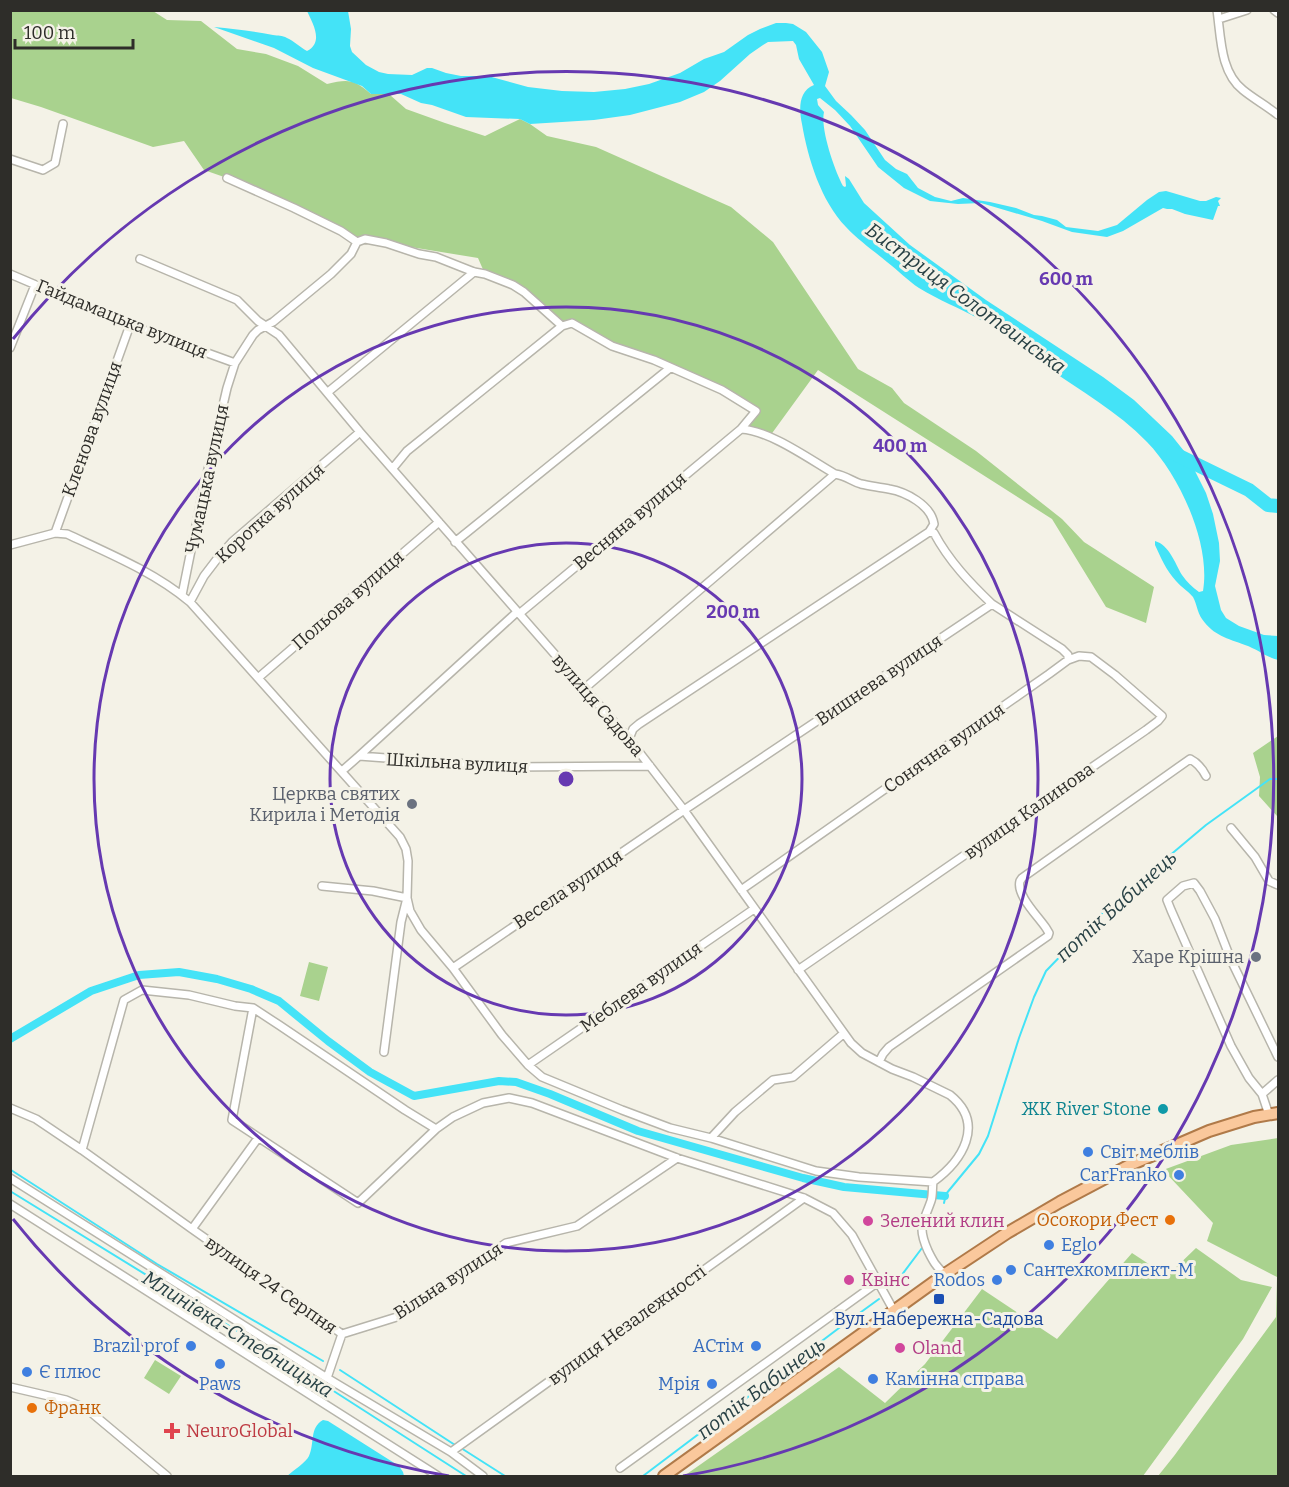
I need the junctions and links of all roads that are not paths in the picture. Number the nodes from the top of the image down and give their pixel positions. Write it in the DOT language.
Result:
graph roads {
  1 [pos="1217,10"];
  2 [pos="1247,10"];
  3 [pos="1274,10"];
  4 [pos="1278,13"];
  5 [pos="1219,19"];
  6 [pos="1278,114"];
  7 [pos="63,124"];
  8 [pos="10,159"];
  9 [pos="227,178"];
  10 [pos="357,242"];
  11 [pos="140,259"];
  12 [pos="474,272"];
  13 [pos="10,274"];
  14 [pos="35,285"];
  15 [pos="130,325"];
  16 [pos="562,326"];
  17 [pos="266,327"];
  18 [pos="10,348"];
  19 [pos="235,363"];
  20 [pos="670,368"];
  21 [pos="328,392"];
  22 [pos="741,429"];
  23 [pos="360,432"];
  24 [pos="393,468"];
  25 [pos="835,474"];
  26 [pos="439,522"];
  27 [pos="929,532"];
  28 [pos="55,533"];
  29 [pos="455,542"];
  30 [pos="10,544"];
  31 [pos="182,595"];
  32 [pos="190,602"];
  33 [pos="992,604"];
  34 [pos="518,613"];
  35 [pos="1068,660"];
  36 [pos="258,678"];
  37 [pos="585,688"];
  38 [pos="629,739"];
  39 [pos="359,756"];
  40 [pos="650,766"];
  41 [pos="342,771"];
  42 [pos="1206,776"];
  43 [pos="684,810"];
  44 [pos="1231,828"];
  45 [pos="1278,885"];
  46 [pos="322,886"];
  47 [pos="741,890"];
  48 [pos="407,898"];
  49 [pos="754,909"];
  50 [pos="453,968"];
  51 [pos="798,970"];
  52 [pos="253,1008"];
  53 [pos="843,1034"];
  54 [pos="384,1052"];
  55 [pos="1278,1057"];
  56 [pos="879,1062"];
  57 [pos="528,1065"];
  58 [pos="1278,1080"];
  59 [pos="1262,1094"];
  60 [pos="10,1108"];
  61 [pos="1274,1114"];
  62 [pos="436,1129"];
  63 [pos="258,1138"];
  64 [pos="711,1138"];
  65 [pos="82,1150"];
  66 [pos="677,1158"];
  67 [pos="10,1178"];
  68 [pos="932,1186"];
  69 [pos="804,1198"];
  70 [pos="10,1204"];
  71 [pos="192,1229"];
  72 [pos="945,1274"];
  73 [pos="878,1282"];
  74 [pos="894,1311"];
  75 [pos="342,1334"];
  76 [pos="327,1377"];
  77 [pos="10,1387"];
  78 [pos="451,1452"];
  79 [pos="620,1467"];
  80 [pos="424,1468"];
  81 [pos="167,1476"];
  82 [pos="420,1476"];
  83 [pos="438,1476"];
  84 [pos="483,1476"];
  85 [pos="663,1476"];
  1 -- 5 [label="street"];
  2 -- 5 [label="street"];
  3 -- 4 [label="street"];
  5 -- 6 [label="street"];
  7 -- 8 [label="street"];
  9 -- 10 [label="street"];
  10 -- 12 [label="street"];
  10 -- 17 [label="street, Чумацька вулиця"];
  11 -- 17 [label="street, вулиця Садова"];
  12 -- 16 [label="street"];
  12 -- 21 [label="street"];
  13 -- 14 [label="street, Гайдамацька вулиця"];
  14 -- 15 [label="street, Гайдамацька вулиця"];
  14 -- 18 [label="street"];
  15 -- 19 [label="street, Гайдамацька вулиця"];
  15 -- 28 [label="street, Кленова вулиця"];
  16 -- 20 [label="street"];
  16 -- 24 [label="street"];
  17 -- 19 [label="street, Чумацька вулиця"];
  17 -- 21 [label="street, вулиця Садова"];
  19 -- 31 [label="street, Чумацька вулиця"];
  20 -- 22 [label="street"];
  20 -- 29 [label="street"];
  21 -- 23 [label="street, вулиця Садова"];
  22 -- 25 [label="street"];
  22 -- 34 [label="street, Весняна вулиця"];
  23 -- 24 [label="street, вулиця Садова"];
  23 -- 32 [label="street, Коротка вулиця"];
  24 -- 26 [label="street, вулиця Садова"];
  25 -- 27 [label="street"];
  25 -- 37 [label="street"];
  26 -- 29 [label="street, вулиця Садова"];
  26 -- 36 [label="street, Польова вулиця"];
  27 -- 33 [label="street"];
  27 -- 38 [label="street"];
  28 -- 30 [label="street"];
  28 -- 31 [label="street"];
  29 -- 34 [label="street, вулиця Садова"];
  31 -- 32 [label="street"];
  32 -- 36 [label="street"];
  33 -- 35 [label="street"];
  33 -- 43 [label="street, Вишнева вулиця"];
  34 -- 37 [label="street, вулиця Садова"];
  34 -- 39 [label="street, Весняна вулиця"];
  35 -- 47 [label="street, Сонячна вулиця"];
  35 -- 51 [label="street, вулиця Калинова"];
  36 -- 41 [label="street"];
  37 -- 38 [label="street, вулиця Садова"];
  38 -- 40 [label="street, вулиця Садова"];
  39 -- 40 [label="street, Шкільна вулиця"];
  39 -- 41 [label="street, Шкільна вулиця"];
  40 -- 43 [label="street, вулиця Садова"];
  41 -- 48 [label="street"];
  42 -- 56 [label="street"];
  43 -- 47 [label="street, вулиця Садова"];
  43 -- 50 [label="street, Весела вулиця"];
  44 -- 45 [label="street"];
  46 -- 48 [label="street"];
  47 -- 49 [label="street, вулиця Садова"];
  48 -- 50 [label="street"];
  48 -- 54 [label="street"];
  49 -- 51 [label="street, вулиця Садова"];
  49 -- 57 [label="street, Меблева вулиця"];
  50 -- 57 [label="street"];
  51 -- 53 [label="street, вулиця Садова"];
  52 -- 62 [label="street"];
  52 -- 63 [label="street"];
  52 -- 65 [label="street"];
  53 -- 56 [label="street, вулиця Садова"];
  53 -- 64 [label="street"];
  55 -- 59 [label="street"];
  56 -- 68 [label="street, вулиця Садова"];
  57 -- 64 [label="street"];
  58 -- 59 [label="street"];
  59 -- 61 [label="street"];
  60 -- 65 [label="street, вулиця 24 Серпня"];
  61 -- 72 [label="main road"];
  62 -- 63 [label="street"];
  62 -- 66 [label="street"];
  63 -- 71 [label="street"];
  64 -- 68 [label="street"];
  65 -- 71 [label="street, вулиця 24 Серпня"];
  66 -- 69 [label="street"];
  66 -- 75 [label="street, Вільна вулиця"];
  67 -- 76 [label="street"];
  68 -- 72 [label="street"];
  69 -- 73 [label="street"];
  69 -- 78 [label="street, вулиця Незалежності"];
  70 -- 80 [label="street"];
  71 -- 75 [label="street, вулиця 24 Серпня"];
  72 -- 74 [label="main road"];
  73 -- 74 [label="street"];
  73 -- 79 [label="street"];
  74 -- 85 [label="main road"];
  75 -- 76 [label="street, вулиця 24 Серпня"];
  76 -- 78 [label="street"];
  77 -- 81 [label="street"];
  78 -- 84 [label="street"];
  80 -- 82 [label="street"];
  80 -- 83 [label="street"];
}
